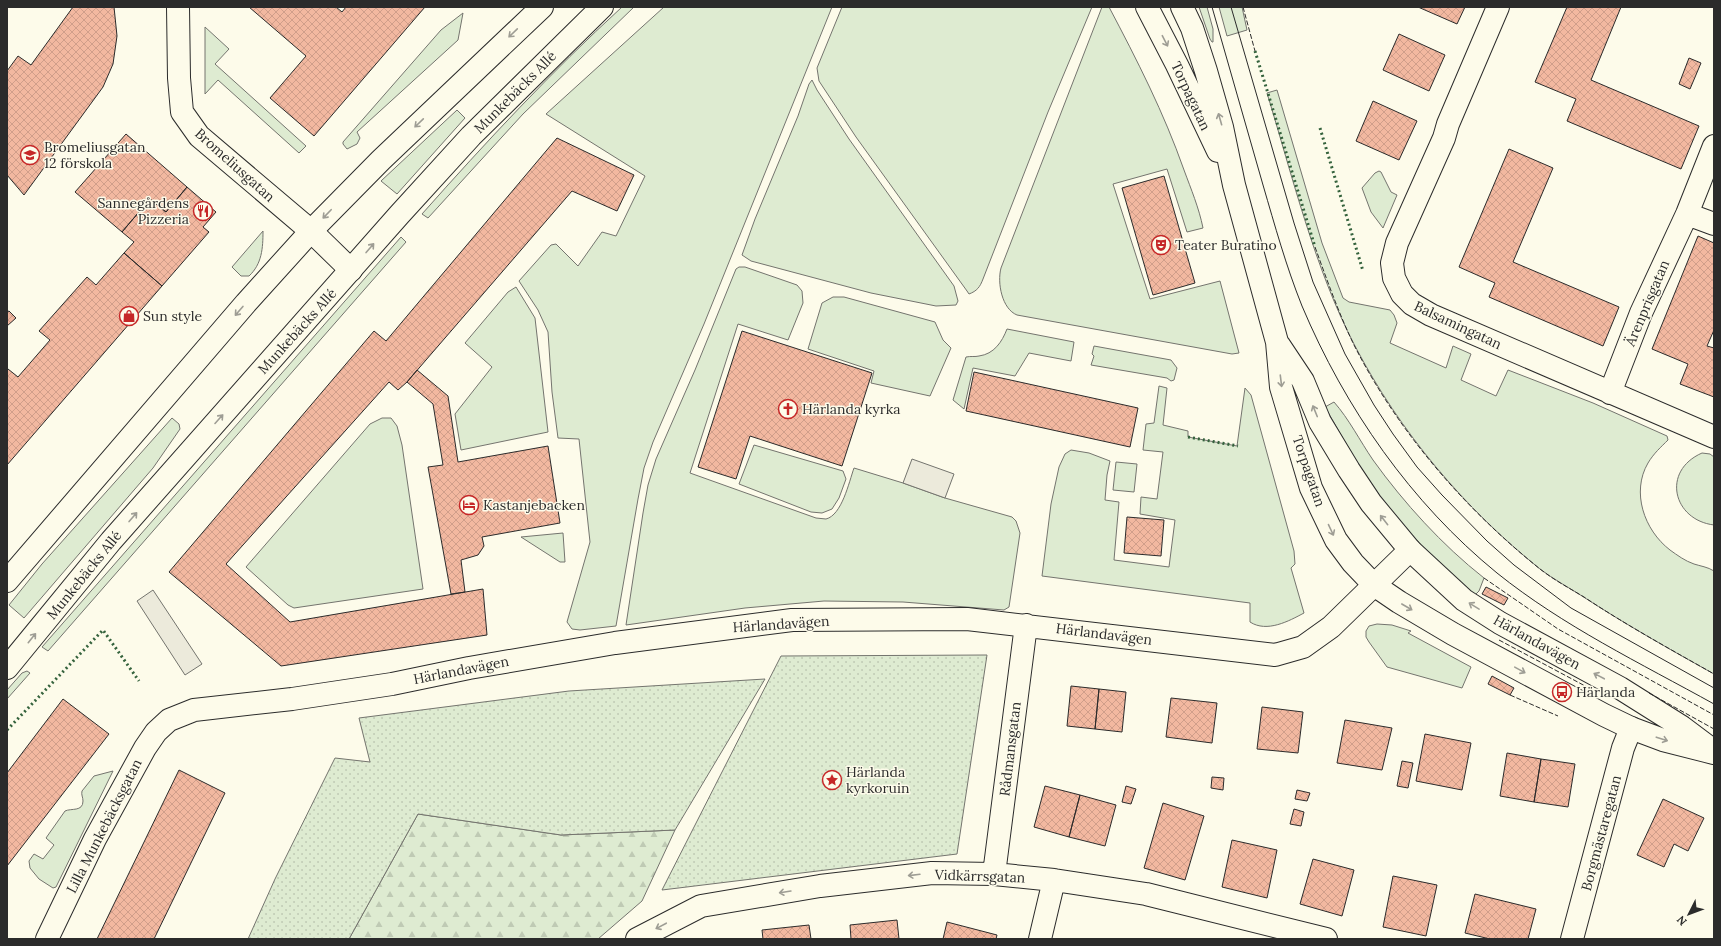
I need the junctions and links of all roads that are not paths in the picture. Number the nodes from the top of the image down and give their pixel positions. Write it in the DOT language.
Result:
graph roads {
  1 [pos="178,7"];
  2 [pos="602,7"];
  3 [pos="1147,7"];
  4 [pos="1182,7"];
  5 [pos="1498,7"];
  6 [pos="532,10"];
  7 [pos="1714,146"];
  8 [pos="1234,185"];
  9 [pos="1687,214"];
  10 [pos="1714,224"];
  11 [pos="311,231"];
  12 [pos="351,270"];
  13 [pos="1277,342"];
  14 [pos="1610,393"];
  15 [pos="1714,437"];
  16 [pos="1410,550"];
  17 [pos="7,581"];
  18 [pos="1374,585"];
  19 [pos="1026,625"];
  20 [pos="7,668"];
  21 [pos="169,720"];
  22 [pos="1631,728"];
  23 [pos="1714,752"];
  24 [pos="994,874"];
  25 [pos="1054,880"];
  26 [pos="1299,936"];
  27 [pos="46,939"];
  28 [pos="637,939"];
  29 [pos="1040,939"];
  30 [pos="1326,939"];
  31 [pos="1572,939"];
  1 -- 11 [label="street, Bromeliusgatan"];
  12 -- 2 [label="street, Munkebäcks Allé, one-way"];
  3 -- 8 [label="street, Torpagatan, one-way"];
  8 -- 4 [label="street, Torpagatan, one-way"];
  5 -- 14 [label="street, Balsamingatan"];
  6 -- 11 [label="street, one-way"];
  7 -- 9 [label="street, Ärenprisgatan"];
  8 -- 13 [label="street, Torpagatan"];
  9 -- 10 [label="street"];
  9 -- 14 [label="street, Ärenprisgatan"];
  11 -- 12 [label="street, Bromeliusgatan"];
  11 -- 17 [label="street, one-way"];
  20 -- 12 [label="street, Munkebäcks Allé, one-way"];
  16 -- 13 [label="street, Torpagatan, one-way"];
  13 -- 18 [label="street, Torpagatan, one-way"];
  14 -- 15 [label="street, Balsamingatan"];
  16 -- 18 [label="street, Härlandavägen"];
  23 -- 16 [label="street, Härlandavägen, one-way"];
  18 -- 19 [label="street, Härlandavägen"];
  18 -- 22 [label="street, Härlandavägen, one-way"];
  19 -- 21 [label="street, Härlandavägen"];
  19 -- 24 [label="street, Rådmansgatan"];
  21 -- 27 [label="street, Lilla Munkebäcksgatan"];
  22 -- 23 [label="street, Härlandavägen, one-way"];
  22 -- 31 [label="street, Borgmästaregatan"];
  24 -- 25 [label="street, Vidkärrsgatan"];
  24 -- 28 [label="street, Vidkärrsgatan, one-way"];
  25 -- 26 [label="street, Vidkärrsgatan"];
  25 -- 29 [label="street"];
  26 -- 30 [label="street, Vidkärrsgatan"];
}
